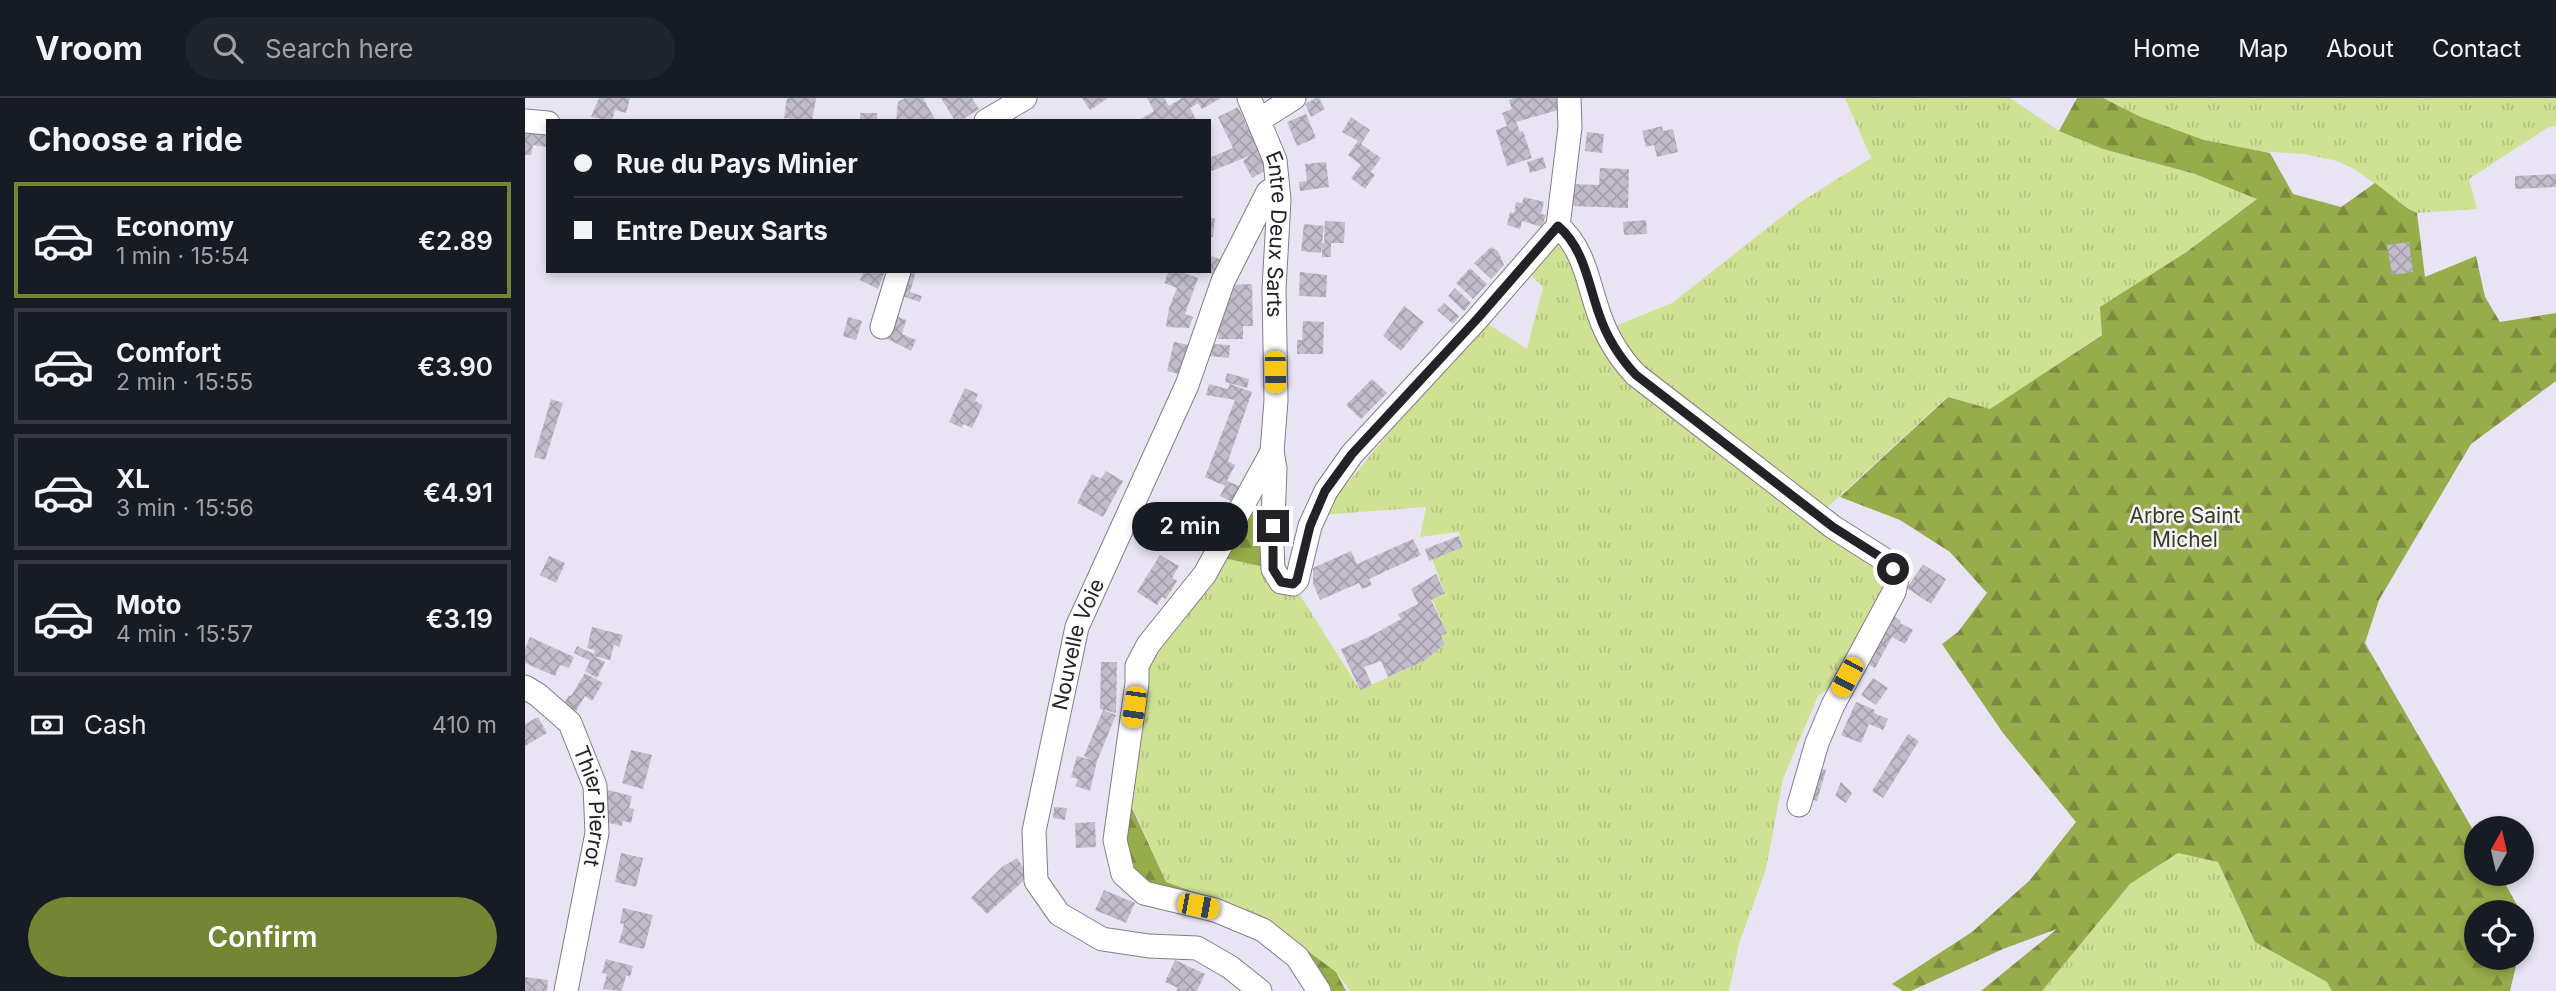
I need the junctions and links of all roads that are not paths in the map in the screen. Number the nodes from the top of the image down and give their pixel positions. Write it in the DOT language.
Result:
graph roads {
  1 [pos="1025,98"];
  2 [pos="1249,98"];
  3 [pos="1294,98"];
  4 [pos="1569,98"];
  5 [pos="989,119"];
  6 [pos="1259,120"];
  7 [pos="525,121"];
  8 [pos="546,123"];
  9 [pos="1277,186"];
  10 [pos="1558,226"];
  11 [pos="898,273"];
  12 [pos="883,327"];
  13 [pos="1272,452"];
  14 [pos="525,687"];
  15 [pos="1799,805"];
  16 [pos="566,991"];
  17 [pos="1260,991"];
  18 [pos="1319,991"];
  1 -- 5 [label="street"];
  2 -- 6 [label="street, Entre Deux Sarts"];
  3 -- 6 [label="street"];
  4 -- 10 [label="street"];
  6 -- 9 [label="street, Entre Deux Sarts"];
  7 -- 8 [label="street"];
  9 -- 13 [label="street, Entre Deux Sarts"];
  9 -- 17 [label="street, Nouvelle Voie"];
  10 -- 13 [label="street, Entre Deux Sarts"];
  10 -- 15 [label="street"];
  11 -- 12 [label="street"];
  13 -- 18 [label="street"];
  14 -- 16 [label="street, Thier Pierrot"];
}
